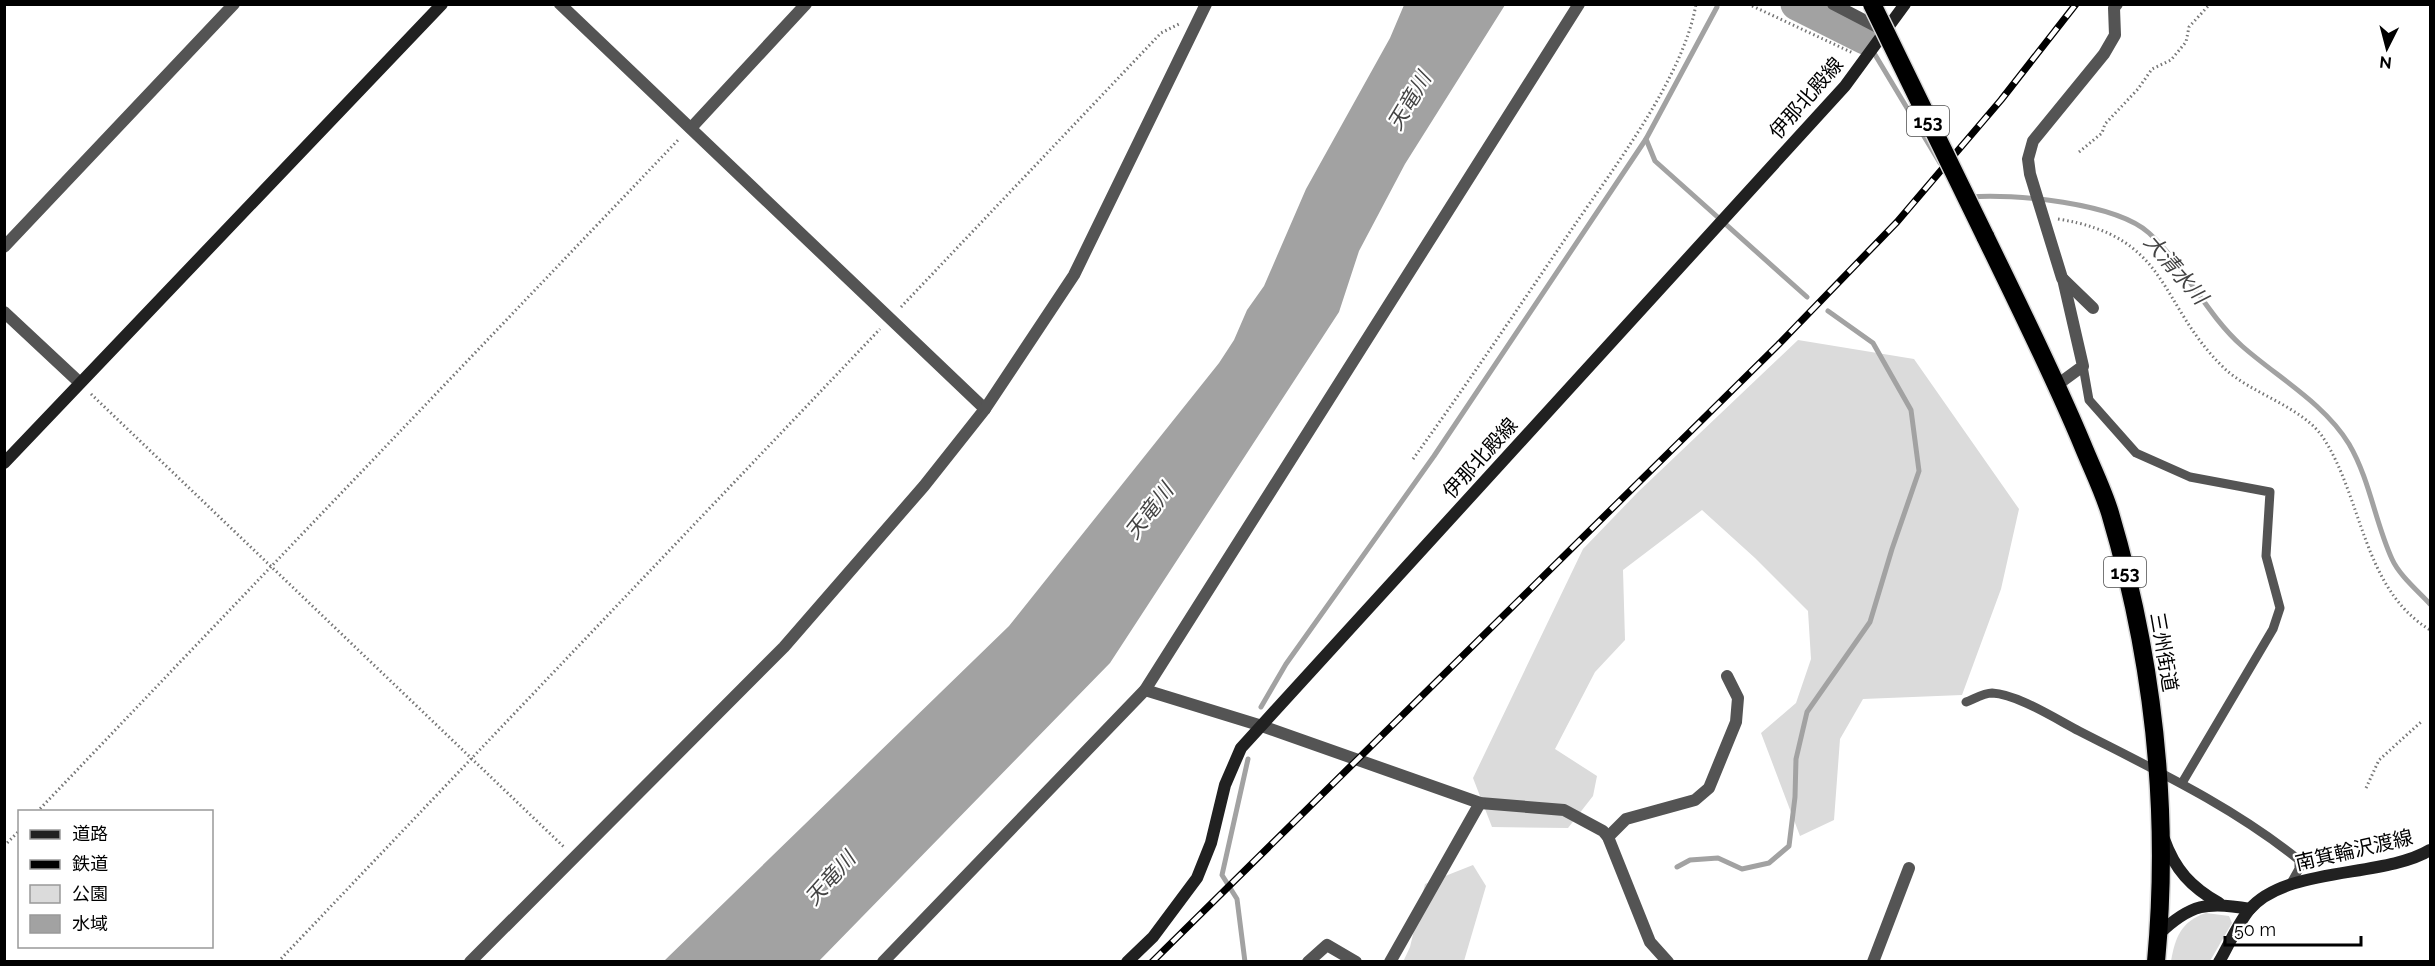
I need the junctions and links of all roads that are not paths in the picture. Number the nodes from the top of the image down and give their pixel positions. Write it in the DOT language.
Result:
graph roads {
  1 [pos="234,4"];
  2 [pos="442,4"];
  3 [pos="560,4"];
  4 [pos="806,4"];
  5 [pos="1206,4"];
  6 [pos="1579,4"];
  7 [pos="1833,4"];
  8 [pos="1872,4"];
  9 [pos="1905,4"];
  10 [pos="2117,4"];
  11 [pos="1882,35"];
  12 [pos="691,128"];
  13 [pos="4,247"];
  14 [pos="2062,278"];
  15 [pos="2093,308"];
  16 [pos="4,312"];
  17 [pos="2083,366"];
  18 [pos="79,382"];
  19 [pos="2057,385"];
  20 [pos="985,409"];
  21 [pos="4,463"];
  22 [pos="1727,676"];
  23 [pos="1145,690"];
  24 [pos="1966,702"];
  25 [pos="1262,726"];
  26 [pos="2160,773"];
  27 [pos="2182,783"];
  28 [pos="1480,803"];
  29 [pos="2160,828"];
  30 [pos="1608,837"];
  31 [pos="2430,850"];
  32 [pos="1909,868"];
  33 [pos="2290,885"];
  34 [pos="2220,903"];
  35 [pos="2250,909"];
  36 [pos="2159,934"];
  37 [pos="470,962"];
  38 [pos="883,962"];
  39 [pos="1127,962"];
  40 [pos="1308,962"];
  41 [pos="1356,962"];
  42 [pos="1390,962"];
  43 [pos="1668,962"];
  44 [pos="1873,962"];
  45 [pos="2156,962"];
  46 [pos="2219,962"];
  1 -- 13 [label="street"];
  2 -- 18 [label="main road"];
  3 -- 12 [label="street"];
  4 -- 12 [label="street"];
  5 -- 20 [label="street"];
  6 -- 23 [label="street"];
  7 -- 11 [label="street"];
  8 -- 19 [label="highway, 三州街道 / 153, bridge"];
  9 -- 11 [label="main road, 伊那北殿線"];
  10 -- 14 [label="street"];
  11 -- 25 [label="main road, 伊那北殿線"];
  12 -- 20 [label="street"];
  14 -- 15 [label="street"];
  14 -- 17 [label="street"];
  16 -- 18 [label="street"];
  17 -- 19 [label="street"];
  17 -- 27 [label="lane"];
  18 -- 21 [label="main road"];
  19 -- 26 [label="highway, 三州街道 / 153"];
  20 -- 37 [label="street"];
  22 -- 30 [label="street"];
  23 -- 25 [label="street"];
  23 -- 38 [label="street"];
  24 -- 26 [label="lane"];
  25 -- 28 [label="street"];
  25 -- 39 [label="main road, 伊那北殿線"];
  26 -- 27 [label="lane"];
  26 -- 29 [label="highway, 三州街道 / 153"];
  27 -- 33 [label="lane"];
  28 -- 30 [label="street"];
  28 -- 42 [label="street"];
  29 -- 34 [label="main road"];
  29 -- 36 [label="highway, 三州街道 / 153"];
  30 -- 43 [label="street"];
  31 -- 33 [label="main road, 南箕輪沢渡線"];
  32 -- 44 [label="street"];
  33 -- 35 [label="main road, 南箕輪沢渡線"];
  34 -- 35 [label="main road"];
  34 -- 36 [label="main road"];
  35 -- 46 [label="main road"];
  36 -- 45 [label="highway, 三州街道 / 153"];
  40 -- 41 [label="street"];
}
